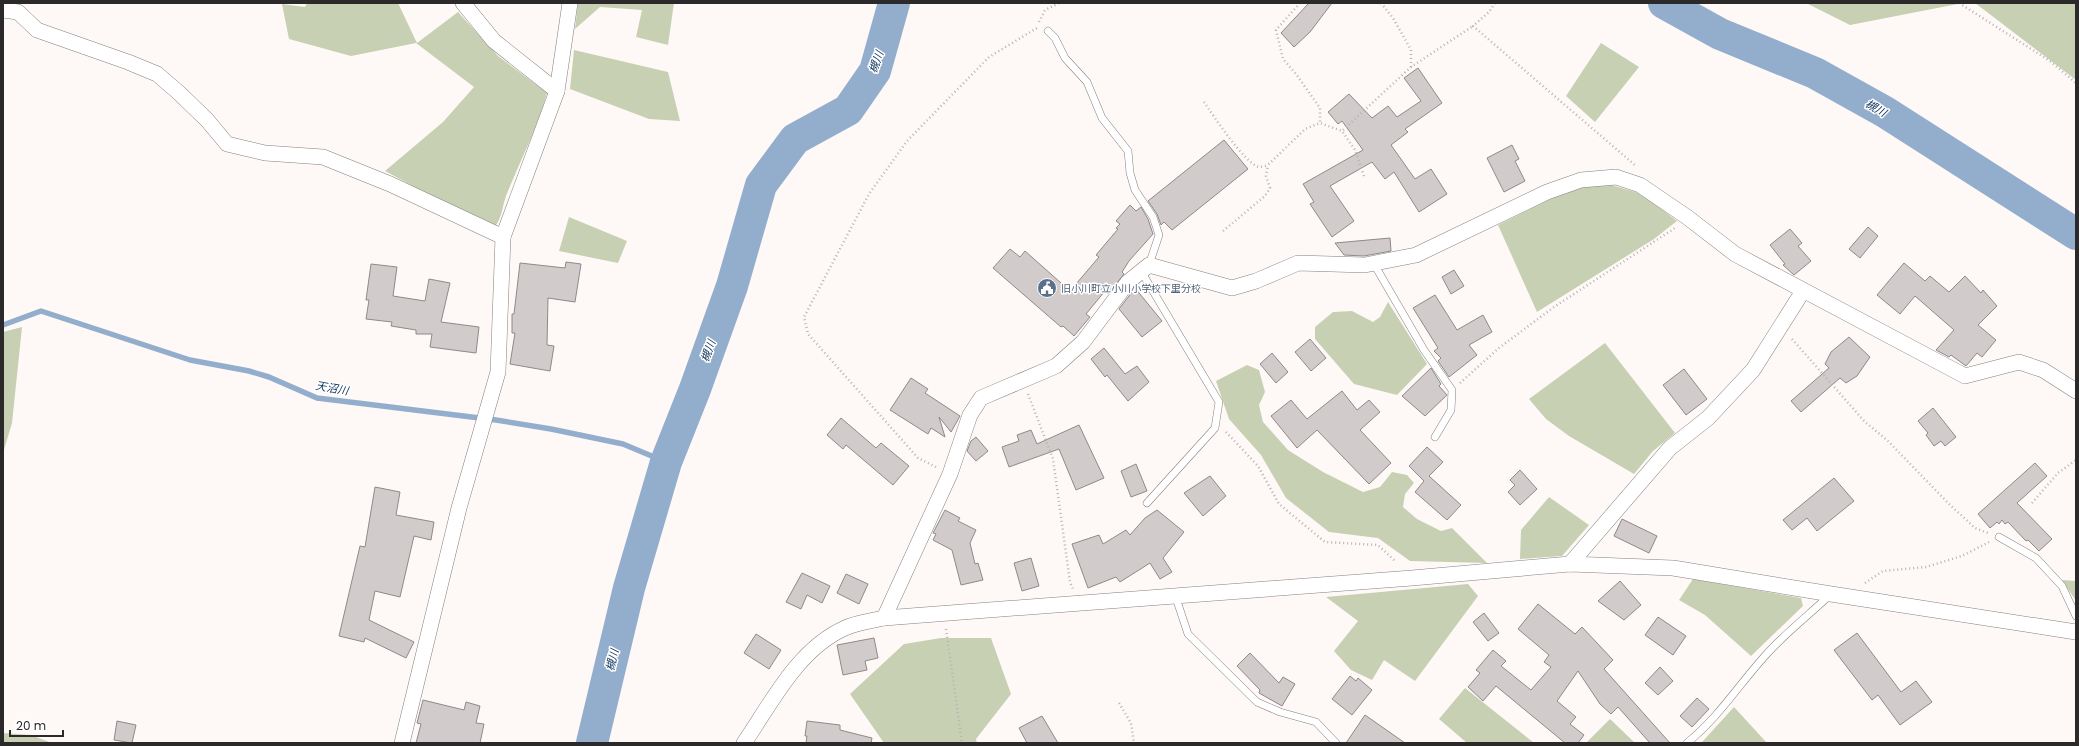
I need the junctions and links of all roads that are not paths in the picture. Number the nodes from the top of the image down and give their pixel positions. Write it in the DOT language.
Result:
graph roads {
  1 [pos="463,3"];
  2 [pos="570,3"];
  3 [pos="3,10"];
  4 [pos="1048,31"];
  5 [pos="557,91"];
  6 [pos="502,237"];
  7 [pos="1374,264"];
  8 [pos="1145,268"];
  9 [pos="1803,291"];
  10 [pos="2076,391"];
  11 [pos="1435,437"];
  12 [pos="1147,504"];
  13 [pos="1999,537"];
  14 [pos="1570,564"];
  15 [pos="1175,594"];
  16 [pos="1838,596"];
  17 [pos="2076,617"];
  18 [pos="884,618"];
  19 [pos="2069,631"];
  20 [pos="402,743"];
  21 [pos="744,743"];
  22 [pos="1336,743"];
  23 [pos="1687,743"];
  1 -- 5 [label="street"];
  2 -- 5 [label="street"];
  3 -- 6 [label="street"];
  4 -- 8 [label="lane"];
  5 -- 6 [label="street"];
  6 -- 20 [label="street"];
  7 -- 8 [label="street"];
  7 -- 9 [label="street"];
  7 -- 11 [label="lane"];
  8 -- 12 [label="lane"];
  8 -- 18 [label="street"];
  9 -- 10 [label="street"];
  9 -- 14 [label="street"];
  13 -- 17 [label="lane"];
  14 -- 15 [label="street"];
  14 -- 16 [label="street"];
  15 -- 18 [label="street"];
  15 -- 22 [label="lane"];
  16 -- 19 [label="street"];
  16 -- 23 [label="lane"];
  17 -- 19 [label="lane"];
  18 -- 21 [label="street"];
}
